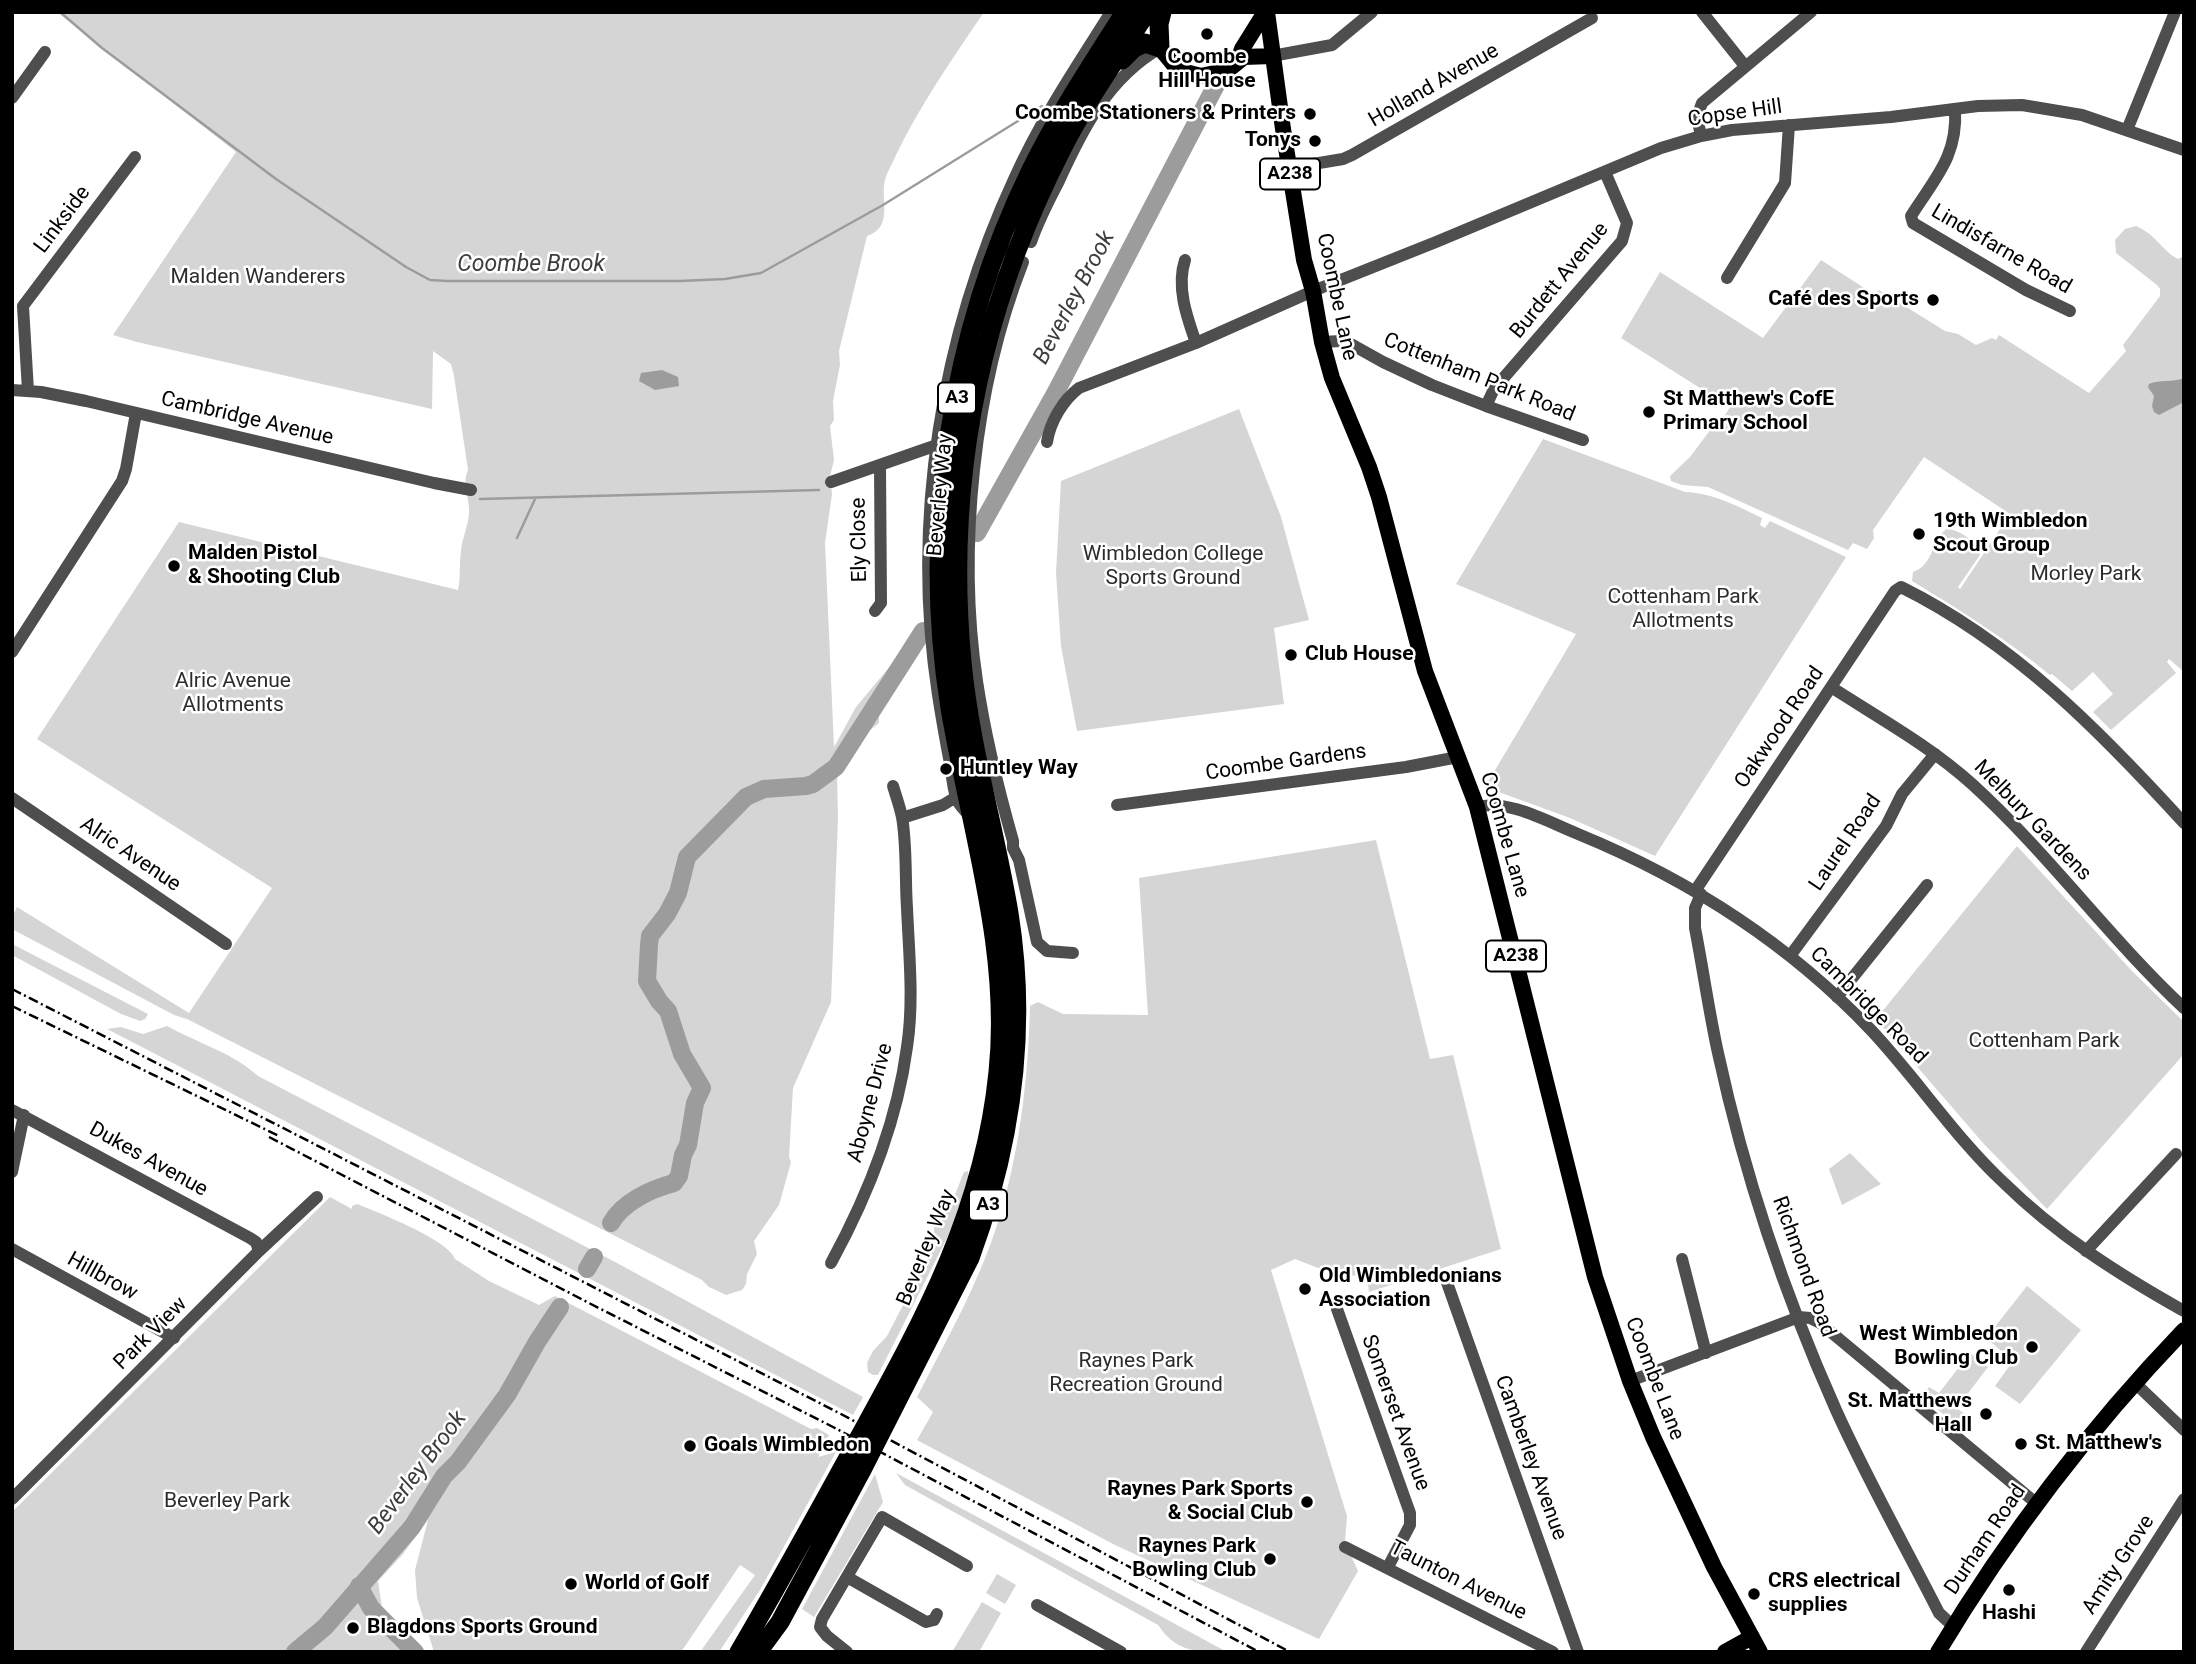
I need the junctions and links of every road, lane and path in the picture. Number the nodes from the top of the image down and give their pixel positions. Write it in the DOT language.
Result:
graph roads {
  1 [pos="1111,12"];
  2 [pos="1125,12"];
  3 [pos="1146,12"];
  4 [pos="1162,12"];
  5 [pos="1266,12"];
  6 [pos="1372,12"];
  7 [pos="1702,12"];
  8 [pos="1811,12"];
  9 [pos="2175,12"];
  10 [pos="1592,18"];
  11 [pos="1160,48"];
  12 [pos="45,52"];
  13 [pos="1272,56"];
  14 [pos="1238,60"];
  15 [pos="1745,66"];
  16 [pos="1096,90"];
  17 [pos="12,97"];
  18 [pos="1955,109"];
  19 [pos="1789,125"];
  20 [pos="2127,130"];
  21 [pos="1701,136"];
  22 [pos="2184,150"];
  23 [pos="135,157"];
  24 [pos="1289,168"];
  25 [pos="1605,172"];
  26 [pos="1185,260"];
  27 [pos="1727,278"];
  28 [pos="1313,291"];
  29 [pos="2070,312"];
  30 [pos="1322,342"];
  31 [pos="1196,343"];
  32 [pos="12,390"];
  33 [pos="28,391"];
  34 [pos="1486,406"];
  35 [pos="136,413"];
  36 [pos="1583,440"];
  37 [pos="1047,442"];
  38 [pos="937,445"];
  39 [pos="880,466"];
  40 [pos="831,482"];
  41 [pos="471,490"];
  42 [pos="875,611"];
  43 [pos="12,652"];
  44 [pos="1831,687"];
  45 [pos="1936,754"];
  46 [pos="1458,757"];
  47 [pos="893,786"];
  48 [pos="956,797"];
  49 [pos="12,798"];
  50 [pos="1117,805"];
  51 [pos="1477,807"];
  52 [pos="902,818"];
  53 [pos="972,819"];
  54 [pos="2184,823"];
  55 [pos="1013,848"];
  56 [pos="1927,885"];
  57 [pos="1005,891"];
  58 [pos="1698,892"];
  59 [pos="226,944"];
  60 [pos="1073,953"];
  61 [pos="1790,956"];
  62 [pos="1837,997"];
  63 [pos="2184,1008"];
  64 [pos="18,1112"];
  65 [pos="2176,1154"];
  66 [pos="12,1171"];
  67 [pos="317,1197"];
  68 [pos="12,1249"];
  69 [pos="259,1251"];
  70 [pos="2086,1251"];
  71 [pos="1682,1259"];
  72 [pos="831,1264"];
  73 [pos="1445,1277"];
  74 [pos="1337,1310"];
  75 [pos="2184,1311"];
  76 [pos="1799,1317"];
  77 [pos="2184,1330"];
  78 [pos="174,1338"];
  79 [pos="1706,1353"];
  80 [pos="1630,1381"];
  81 [pos="2134,1382"];
  82 [pos="897,1386"];
  83 [pos="2184,1430"];
  84 [pos="855,1463"];
  85 [pos="12,1499"];
  86 [pos="2184,1499"];
  87 [pos="2036,1503"];
  88 [pos="1345,1547"];
  89 [pos="967,1566"];
  90 [pos="1388,1567"];
  91 [pos="847,1577"];
  92 [pos="774,1594"];
  93 [pos="1037,1605"];
  94 [pos="937,1614"];
  95 [pos="780,1622"];
  96 [pos="1953,1626"];
  97 [pos="1756,1644"];
  98 [pos="729,1652"];
  99 [pos="739,1652"];
  100 [pos="758,1652"];
  101 [pos="764,1652"];
  102 [pos="847,1652"];
  103 [pos="1121,1652"];
  104 [pos="1553,1652"];
  105 [pos="1578,1652"];
  106 [pos="1725,1652"];
  107 [pos="1938,1652"];
  108 [pos="2086,1652"];
  1 -- 38 [label="street, Beverley Way"];
  2 -- 53 [label="highway, Beverley Way / A3"];
  3 -- 16 [label="highway, Beverley Way / A3"];
  4 -- 11 [label="highway"];
  5 -- 13 [label="main road, Coombe Lane / A238"];
  5 -- 14 [label="main road"];
  6 -- 13 [label="street"];
  7 -- 15 [label="street"];
  8 -- 15 [label="street"];
  9 -- 20 [label="street"];
  10 -- 24 [label="street, Holland Avenue"];
  11 -- 14 [label="main road"];
  11 -- 16 [label="highway"];
  11 -- 55 [label="street, Beverley Way"];
  12 -- 17 [label="street"];
  13 -- 14 [label="main road"];
  13 -- 24 [label="main road, Coombe Lane / A238"];
  15 -- 21 [label="street"];
  16 -- 57 [label="highway, Beverley Way / A3"];
  18 -- 19 [label="street, Copse Hill"];
  18 -- 20 [label="street, Copse Hill"];
  18 -- 29 [label="street, Lindisfarne Road"];
  19 -- 21 [label="street, Copse Hill"];
  19 -- 27 [label="street"];
  20 -- 22 [label="street, Copse Hill"];
  21 -- 25 [label="street, Copse Hill"];
  23 -- 33 [label="street, Linkside"];
  24 -- 28 [label="main road, Coombe Lane / A238"];
  25 -- 28 [label="street, Copse Hill"];
  25 -- 34 [label="street, Burdett Avenue"];
  26 -- 31 [label="street"];
  28 -- 30 [label="main road, Coombe Lane / A238"];
  28 -- 31 [label="street, Copse Hill"];
  30 -- 34 [label="street, Cottenham Park Road"];
  30 -- 46 [label="main road, Coombe Lane / A238"];
  31 -- 37 [label="street, Copse Hill"];
  32 -- 33 [label="street, Cambridge Avenue"];
  33 -- 35 [label="street, Cambridge Avenue"];
  34 -- 36 [label="street, Cottenham Park Road"];
  35 -- 41 [label="street, Cambridge Avenue"];
  35 -- 43 [label="street"];
  38 -- 39 [label="street"];
  38 -- 48 [label="street, Beverley Way"];
  39 -- 40 [label="street"];
  39 -- 42 [label="street, Ely Close"];
  44 -- 45 [label="street, Melbury Gardens"];
  44 -- 54 [label="street, Oakwood Road"];
  44 -- 58 [label="street, Oakwood Road"];
  45 -- 61 [label="street, Laurel Road"];
  45 -- 63 [label="street, Melbury Gardens"];
  46 -- 50 [label="street, Coombe Gardens"];
  46 -- 51 [label="main road, Coombe Lane / A238"];
  47 -- 52 [label="street, Aboyne Drive"];
  48 -- 52 [label="street"];
  48 -- 53 [label="street, Beverley Way"];
  49 -- 59 [label="street, Alric Avenue"];
  51 -- 58 [label="street, Cambridge Road"];
  51 -- 80 [label="main road, Coombe Lane / A238"];
  52 -- 72 [label="street, Aboyne Drive"];
  53 -- 82 [label="highway, Beverley Way / A3"];
  55 -- 57 [label="street, Beverley Way"];
  55 -- 60 [label="street, Beverley Way"];
  56 -- 62 [label="street"];
  57 -- 82 [label="highway, Beverley Way / A3"];
  58 -- 61 [label="street, Cambridge Road"];
  58 -- 76 [label="street, Richmond Road"];
  61 -- 62 [label="street, Cambridge Road"];
  62 -- 70 [label="street, Cambridge Road"];
  64 -- 66 [label="street"];
  64 -- 69 [label="street, Dukes Avenue"];
  65 -- 70 [label="street"];
  67 -- 69 [label="street, Park View"];
  68 -- 78 [label="street, Hillbrow"];
  69 -- 78 [label="street, Park View"];
  70 -- 75 [label="street, Cambridge Road"];
  71 -- 79 [label="street"];
  73 -- 105 [label="street, Camberley Avenue"];
  74 -- 90 [label="street, Somerset Avenue"];
  76 -- 79 [label="street"];
  76 -- 87 [label="street"];
  76 -- 96 [label="street, Richmond Road"];
  77 -- 81 [label="main road, Durham Road"];
  78 -- 85 [label="street, Park View"];
  79 -- 80 [label="street"];
  80 -- 97 [label="main road, Coombe Lane / A238"];
  81 -- 83 [label="street"];
  81 -- 87 [label="main road, Durham Road"];
  82 -- 84 [label="highway, Beverley Way / A3"];
  84 -- 92 [label="highway, Beverley Way / A3"];
  84 -- 95 [label="highway, Beverley Way / A3"];
  86 -- 108 [label="street, Amity Grove"];
  87 -- 96 [label="main road, Durham Road"];
  88 -- 90 [label="street, Taunton Avenue"];
  89 -- 91 [label="street"];
  90 -- 104 [label="street, Taunton Avenue"];
  91 -- 94 [label="street"];
  91 -- 102 [label="street"];
  92 -- 98 [label="highway"];
  92 -- 99 [label="highway, Beverley Way / A3"];
  93 -- 103 [label="street"];
  95 -- 100 [label="highway, Beverley Way / A3"];
  95 -- 101 [label="highway"];
  96 -- 107 [label="main road, Durham Road"];
  97 -- 106 [label="main road"];
}
